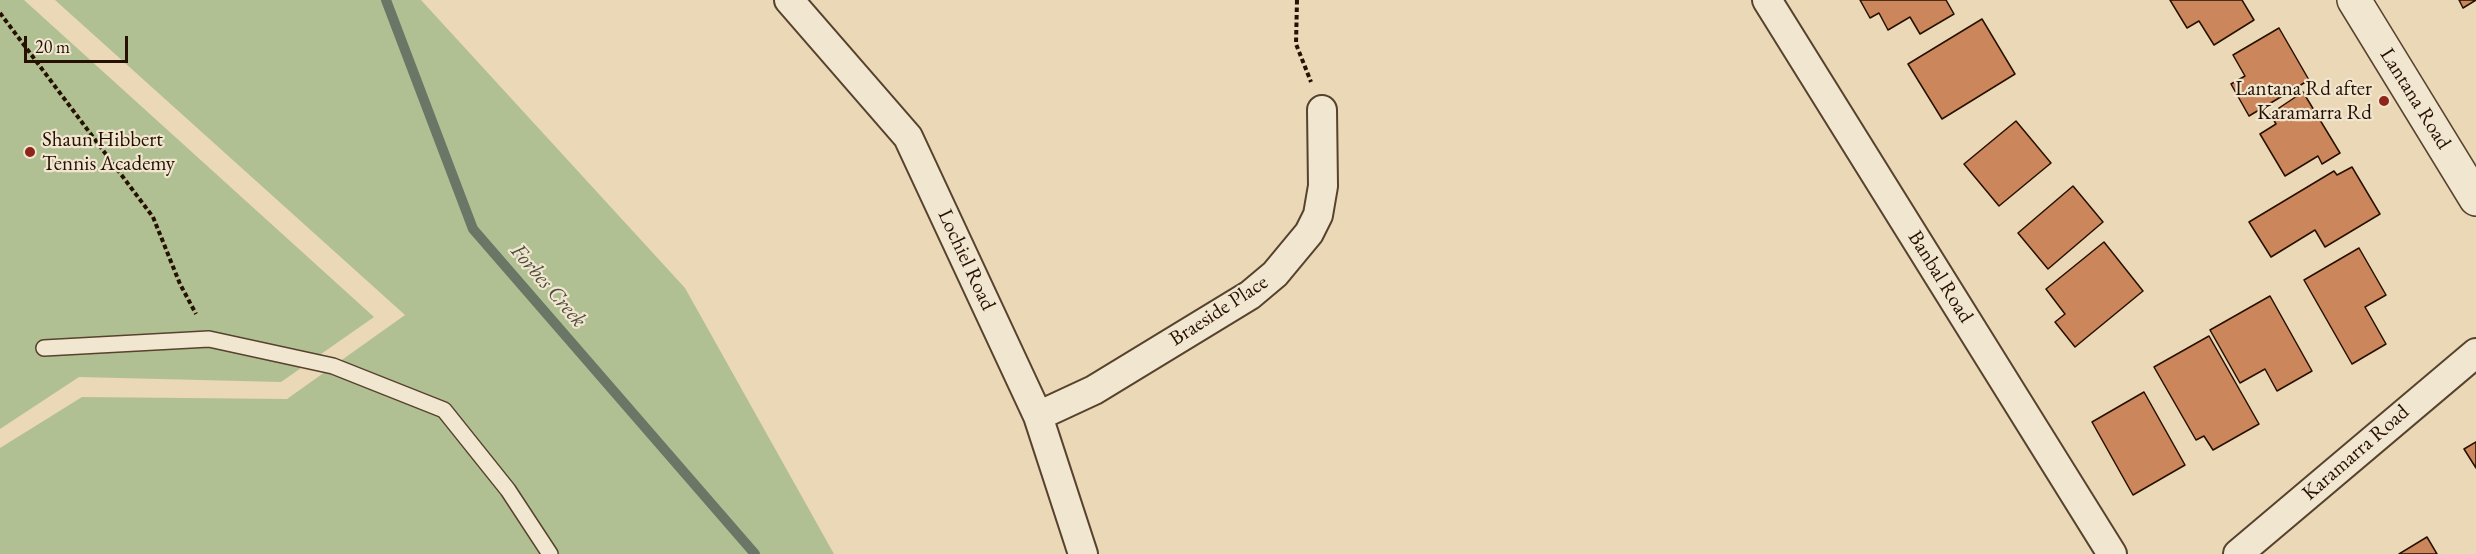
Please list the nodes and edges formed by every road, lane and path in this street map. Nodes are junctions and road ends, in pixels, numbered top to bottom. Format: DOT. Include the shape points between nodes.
graph roads {
  1 [pos="789,0"];
  2 [pos="1297,0"];
  3 [pos="1767,0"];
  4 [pos="2354,0"];
  5 [pos="0,13"];
  6 [pos="1322,110"];
  7 [pos="2476,199"];
  8 [pos="209,339"];
  9 [pos="44,348"];
  10 [pos="2476,353"];
  11 [pos="1038,416"];
  12 [pos="550,554"];
  13 [pos="1083,554"];
  14 [pos="2112,554"];
  15 [pos="2238,554"];
  1 -- 11 [label="street, Lochiel Road" via="909,137"];
  2 -- 6 [label="path" via="1296,44"];
  3 -- 14 [label="street, Banbal Road"];
  4 -- 7 [label="street, Lantana Road"];
  5 -- 8 [label="path" via="153,217 180,284"];
  6 -- 11 [label="street, Braeside Place" via="1323,186 1318,214 1309,233 1275,274 1250,295 1104,384"];
  8 -- 9 [label="lane"];
  8 -- 12 [label="lane" via="333,366 444,410 508,490"];
  10 -- 15 [label="street, Karamarra Road"];
  11 -- 13 [label="street, Lochiel Road"];
}
